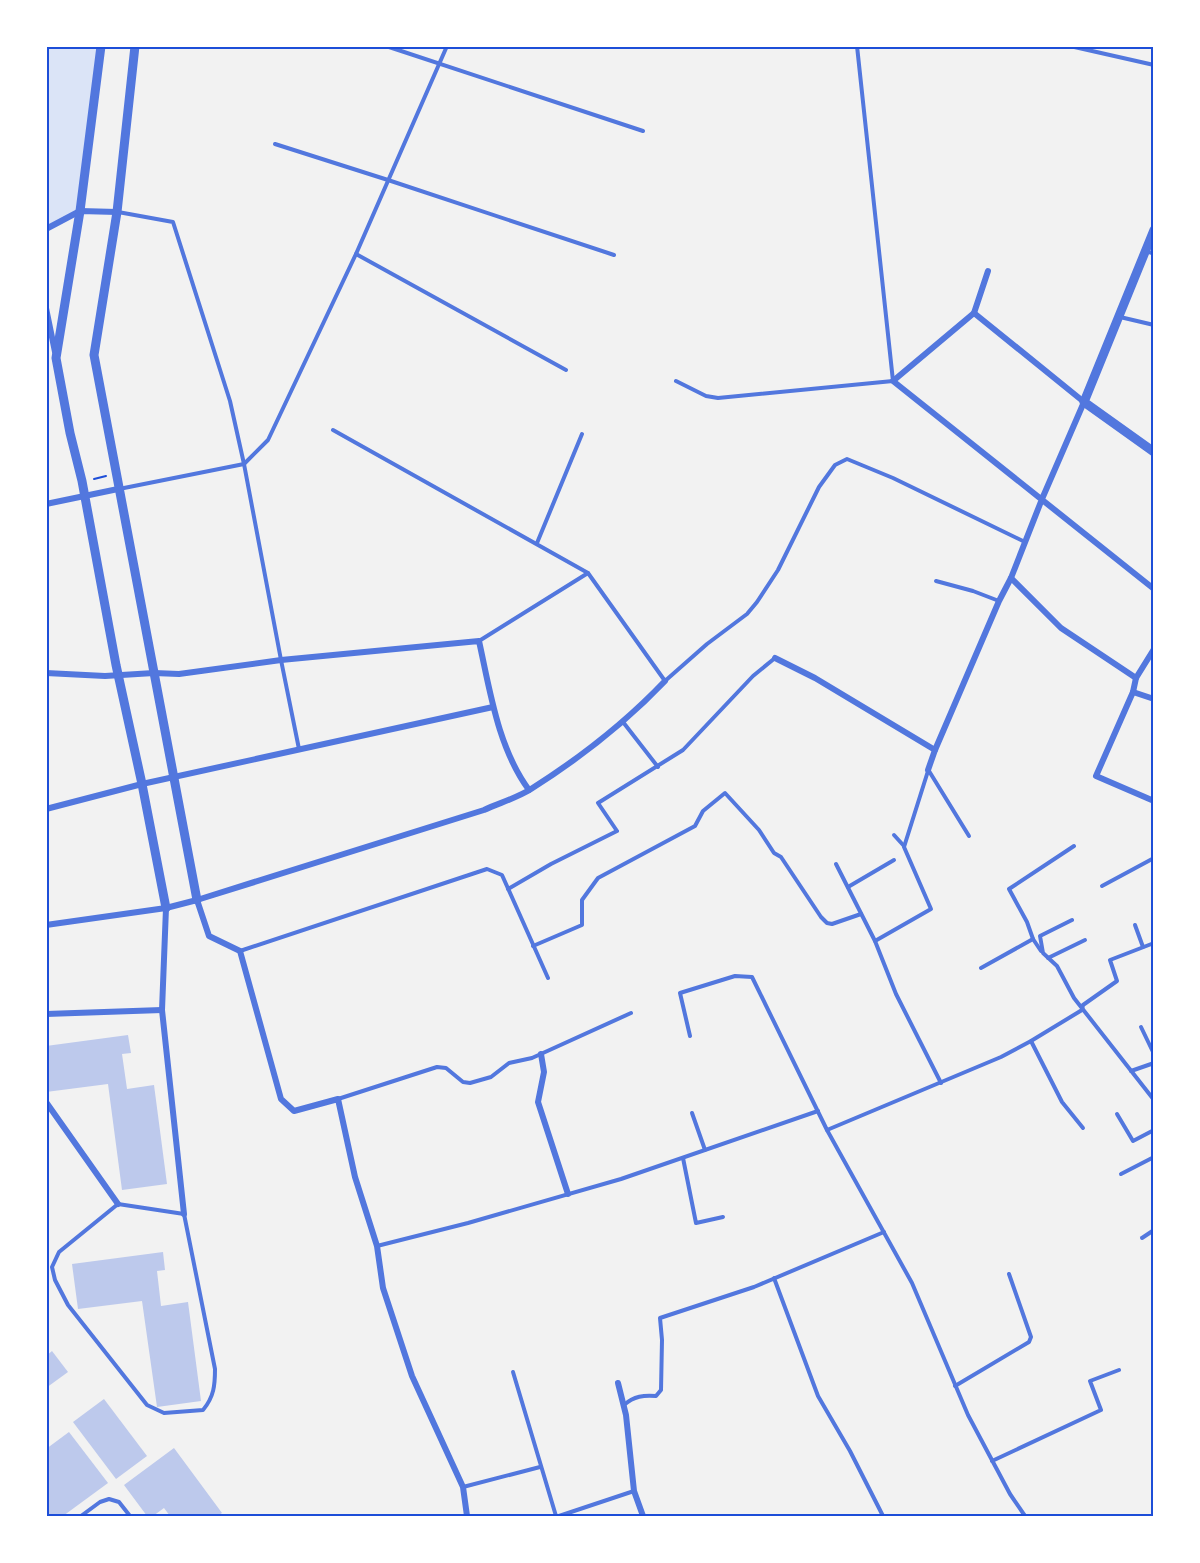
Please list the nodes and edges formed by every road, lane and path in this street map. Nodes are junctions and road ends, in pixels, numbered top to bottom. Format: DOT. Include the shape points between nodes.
graph roads {
  1 [pos="101,46"];
  2 [pos="135,46"];
  3 [pos="386,46"];
  4 [pos="447,46"];
  5 [pos="857,46"];
  6 [pos="1070,46"];
  7 [pos="438,65"];
  8 [pos="1154,65"];
  9 [pos="642,131"];
  10 [pos="275,144"];
  11 [pos="388,180"];
  12 [pos="80,212"];
  13 [pos="117,212"];
  14 [pos="46,229"];
  15 [pos="1154,230"];
  16 [pos="1149,252"];
  17 [pos="356,255"];
  18 [pos="614,255"];
  19 [pos="988,271"];
  20 [pos="46,308"];
  21 [pos="974,313"];
  22 [pos="1119,317"];
  23 [pos="1154,325"];
  24 [pos="56,358"];
  25 [pos="566,370"];
  26 [pos="676,381"];
  27 [pos="892,381"];
  28 [pos="1084,402"];
  29 [pos="333,430"];
  30 [pos="582,434"];
  31 [pos="1154,452"];
  32 [pos="244,464"];
  33 [pos="115,474"];
  34 [pos="82,481"];
  35 [pos="118,489"];
  36 [pos="84,496"];
  37 [pos="1042,499"];
  38 [pos="46,504"];
  39 [pos="1025,542"];
  40 [pos="537,543"];
  41 [pos="588,573"];
  42 [pos="1011,578"];
  43 [pos="936,581"];
  44 [pos="1154,589"];
  45 [pos="999,601"];
  46 [pos="479,640"];
  47 [pos="1154,649"];
  48 [pos="775,658"];
  49 [pos="280,660"];
  50 [pos="46,673"];
  51 [pos="154,673"];
  52 [pos="118,675"];
  53 [pos="1136,678"];
  54 [pos="665,681"];
  55 [pos="1133,692"];
  56 [pos="1154,699"];
  57 [pos="493,707"];
  58 [pos="623,722"];
  59 [pos="299,749"];
  60 [pos="935,750"];
  61 [pos="658,767"];
  62 [pos="928,770"];
  63 [pos="175,777"];
  64 [pos="142,784"];
  65 [pos="529,790"];
  66 [pos="1154,801"];
  67 [pos="46,809"];
  68 [pos="894,835"];
  69 [pos="969,836"];
  70 [pos="1074,846"];
  71 [pos="904,847"];
  72 [pos="1154,858"];
  73 [pos="894,860"];
  74 [pos="836,864"];
  75 [pos="1102,886"];
  76 [pos="848,887"];
  77 [pos="508,890"];
  78 [pos="197,900"];
  79 [pos="166,908"];
  80 [pos="861,914"];
  81 [pos="1072,920"];
  82 [pos="46,925"];
  83 [pos="1135,925"];
  84 [pos="1033,939"];
  85 [pos="1085,940"];
  86 [pos="875,941"];
  87 [pos="1154,943"];
  88 [pos="533,946"];
  89 [pos="1143,947"];
  90 [pos="240,951"];
  91 [pos="1043,953"];
  92 [pos="1048,958"];
  93 [pos="981,968"];
  94 [pos="548,978"];
  95 [pos="162,1010"];
  96 [pos="1082,1010"];
  97 [pos="631,1013"];
  98 [pos="46,1014"];
  99 [pos="1141,1027"];
  100 [pos="690,1036"];
  101 [pos="1031,1041"];
  102 [pos="541,1054"];
  103 [pos="1154,1054"];
  104 [pos="1154,1063"];
  105 [pos="1131,1071"];
  106 [pos="941,1083"];
  107 [pos="338,1099"];
  108 [pos="1154,1100"];
  109 [pos="46,1102"];
  110 [pos="818,1111"];
  111 [pos="692,1113"];
  112 [pos="1117,1114"];
  113 [pos="1083,1128"];
  114 [pos="827,1130"];
  115 [pos="1154,1130"];
  116 [pos="705,1150"];
  117 [pos="1154,1157"];
  118 [pos="683,1158"];
  119 [pos="1121,1174"];
  120 [pos="568,1194"];
  121 [pos="118,1204"];
  122 [pos="184,1214"];
  123 [pos="723,1217"];
  124 [pos="1154,1230"];
  125 [pos="884,1232"];
  126 [pos="1142,1238"];
  127 [pos="377,1246"];
  128 [pos="1009,1274"];
  129 [pos="774,1278"];
  130 [pos="1119,1370"];
  131 [pos="513,1372"];
  132 [pos="618,1383"];
  133 [pos="955,1386"];
  134 [pos="624,1405"];
  135 [pos="992,1461"];
  136 [pos="540,1467"];
  137 [pos="463,1487"];
  138 [pos="634,1491"];
  139 [pos="81,1516"];
  140 [pos="130,1516"];
  141 [pos="467,1516"];
  142 [pos="558,1516"];
  143 [pos="643,1516"];
  144 [pos="883,1516"];
  145 [pos="1025,1516"];
  1 -- 12 [label="street"];
  2 -- 13 [label="street"];
  3 -- 7 [label="lane"];
  4 -- 7 [label="lane"];
  5 -- 27 [label="lane"];
  6 -- 8 [label="lane"];
  7 -- 9 [label="lane"];
  7 -- 11 [label="lane"];
  10 -- 11 [label="lane"];
  11 -- 17 [label="lane"];
  11 -- 18 [label="lane"];
  12 -- 13 [label="street"];
  12 -- 14 [label="street"];
  12 -- 24 [label="street"];
  13 -- 32 [label="lane" via="173,222 230,401"];
  13 -- 33 [label="street" via="94,355"];
  15 -- 16 [label="street"];
  16 -- 22 [label="street"];
  17 -- 25 [label="lane"];
  17 -- 32 [label="lane" via="268,440"];
  19 -- 21 [label="street"];
  20 -- 24 [label="street"];
  21 -- 27 [label="street"];
  21 -- 28 [label="street"];
  22 -- 23 [label="lane"];
  22 -- 28 [label="street"];
  24 -- 34 [label="street"];
  26 -- 27 [label="lane" via="718,398"];
  27 -- 37 [label="street"];
  28 -- 31 [label="street"];
  28 -- 37 [label="street"];
  29 -- 40 [label="lane"];
  30 -- 40 [label="lane"];
  32 -- 35 [label="lane"];
  32 -- 49 [label="lane"];
  33 -- 34 [label="path"];
  33 -- 35 [label="street"];
  34 -- 36 [label="street"];
  35 -- 36 [label="street"];
  35 -- 51 [label="street"];
  36 -- 38 [label="street"];
  36 -- 52 [label="street"];
  37 -- 39 [label="street"];
  37 -- 44 [label="street"];
  39 -- 42 [label="street"];
  39 -- 54 [label="lane" via="847,459 835,465 819,487 757,603"];
  40 -- 41 [label="lane"];
  41 -- 46 [label="lane"];
  41 -- 54 [label="lane"];
  42 -- 45 [label="street"];
  42 -- 53 [label="street" via="1061,628"];
  43 -- 45 [label="lane"];
  45 -- 60 [label="street"];
  46 -- 49 [label="street"];
  46 -- 57 [label="street"];
  47 -- 53 [label="street"];
  48 -- 60 [label="street"];
  48 -- 61 [label="lane" via="683,750"];
  49 -- 51 [label="street" via="179,674"];
  49 -- 59 [label="lane"];
  50 -- 52 [label="street"];
  51 -- 52 [label="street"];
  51 -- 63 [label="street"];
  52 -- 64 [label="street"];
  53 -- 55 [label="street"];
  54 -- 58 [label="street"];
  55 -- 56 [label="street"];
  55 -- 66 [label="street" via="1096,776"];
  57 -- 59 [label="street"];
  57 -- 65 [label="street" via="510,758"];
  58 -- 61 [label="lane"];
  58 -- 65 [label="street"];
  59 -- 63 [label="street"];
  60 -- 62 [label="street"];
  61 -- 77 [label="lane" via="598,803 616,831"];
  62 -- 69 [label="lane"];
  62 -- 71 [label="lane"];
  63 -- 64 [label="street"];
  63 -- 78 [label="street"];
  64 -- 67 [label="street"];
  64 -- 79 [label="street"];
  65 -- 78 [label="street" via="484,810"];
  68 -- 71 [label="lane"];
  70 -- 84 [label="lane" via="1009,889"];
  71 -- 86 [label="lane" via="931,909"];
  72 -- 75 [label="lane"];
  73 -- 76 [label="lane"];
  74 -- 76 [label="lane"];
  76 -- 80 [label="lane"];
  77 -- 88 [label="lane"];
  77 -- 90 [label="lane" via="502,875 488,869"];
  78 -- 79 [label="street"];
  78 -- 90 [label="street" via="208,936"];
  79 -- 82 [label="street"];
  79 -- 95 [label="street"];
  80 -- 86 [label="lane"];
  80 -- 88 [label="lane" via="827,923 781,857 725,792 703,811 695,826 598,878 582,900 582,925"];
  81 -- 91 [label="lane" via="1040,936"];
  83 -- 89 [label="lane"];
  84 -- 91 [label="lane"];
  84 -- 93 [label="lane"];
  85 -- 92 [label="lane"];
  86 -- 106 [label="lane" via="896,994"];
  87 -- 89 [label="lane"];
  88 -- 94 [label="lane"];
  89 -- 96 [label="lane" via="1110,960 1117,981 1083,1005"];
  90 -- 107 [label="street" via="281,1099 294,1111"];
  91 -- 92 [label="lane"];
  92 -- 96 [label="lane" via="1057,966"];
  95 -- 98 [label="street"];
  95 -- 122 [label="street"];
  96 -- 101 [label="lane"];
  96 -- 105 [label="lane"];
  97 -- 102 [label="lane"];
  99 -- 103 [label="lane"];
  100 -- 110 [label="lane" via="680,993 735,976 752,977"];
  101 -- 106 [label="lane"];
  101 -- 113 [label="lane" via="1062,1102"];
  102 -- 107 [label="lane" via="509,1063 491,1077 470,1083 446,1068 437,1067"];
  102 -- 120 [label="street" via="544,1072 538,1102"];
  104 -- 105 [label="lane"];
  105 -- 108 [label="lane"];
  106 -- 114 [label="lane"];
  107 -- 127 [label="street" via="355,1177"];
  109 -- 121 [label="street"];
  110 -- 114 [label="lane"];
  110 -- 116 [label="lane"];
  111 -- 116 [label="lane"];
  112 -- 115 [label="lane" via="1133,1141"];
  114 -- 125 [label="lane"];
  116 -- 118 [label="lane"];
  117 -- 119 [label="lane"];
  118 -- 120 [label="lane"];
  118 -- 123 [label="lane" via="696,1223"];
  120 -- 127 [label="lane"];
  121 -- 122 [label="lane"];
  121 -- 122 [label="lane" via="59,1252 52,1267 68,1305 147,1405 164,1413 203,1410 215,1386 215,1369"];
  124 -- 126 [label="lane"];
  125 -- 129 [label="lane"];
  125 -- 133 [label="lane" via="912,1283"];
  127 -- 137 [label="street" via="383,1288 412,1376"];
  128 -- 133 [label="lane" via="1031,1337 1029,1342"];
  129 -- 134 [label="lane" via="660,1318 661,1390 656,1396 631,1399"];
  129 -- 144 [label="lane" via="818,1396"];
  130 -- 135 [label="lane" via="1090,1381 1101,1410"];
  131 -- 136 [label="lane"];
  132 -- 134 [label="street"];
  133 -- 135 [label="lane"];
  134 -- 138 [label="street"];
  135 -- 145 [label="lane"];
  136 -- 137 [label="lane"];
  136 -- 142 [label="lane"];
  137 -- 141 [label="street"];
  138 -- 142 [label="lane"];
  138 -- 143 [label="street"];
  139 -- 140 [label="lane" via="109,1498 119,1502"];
}
